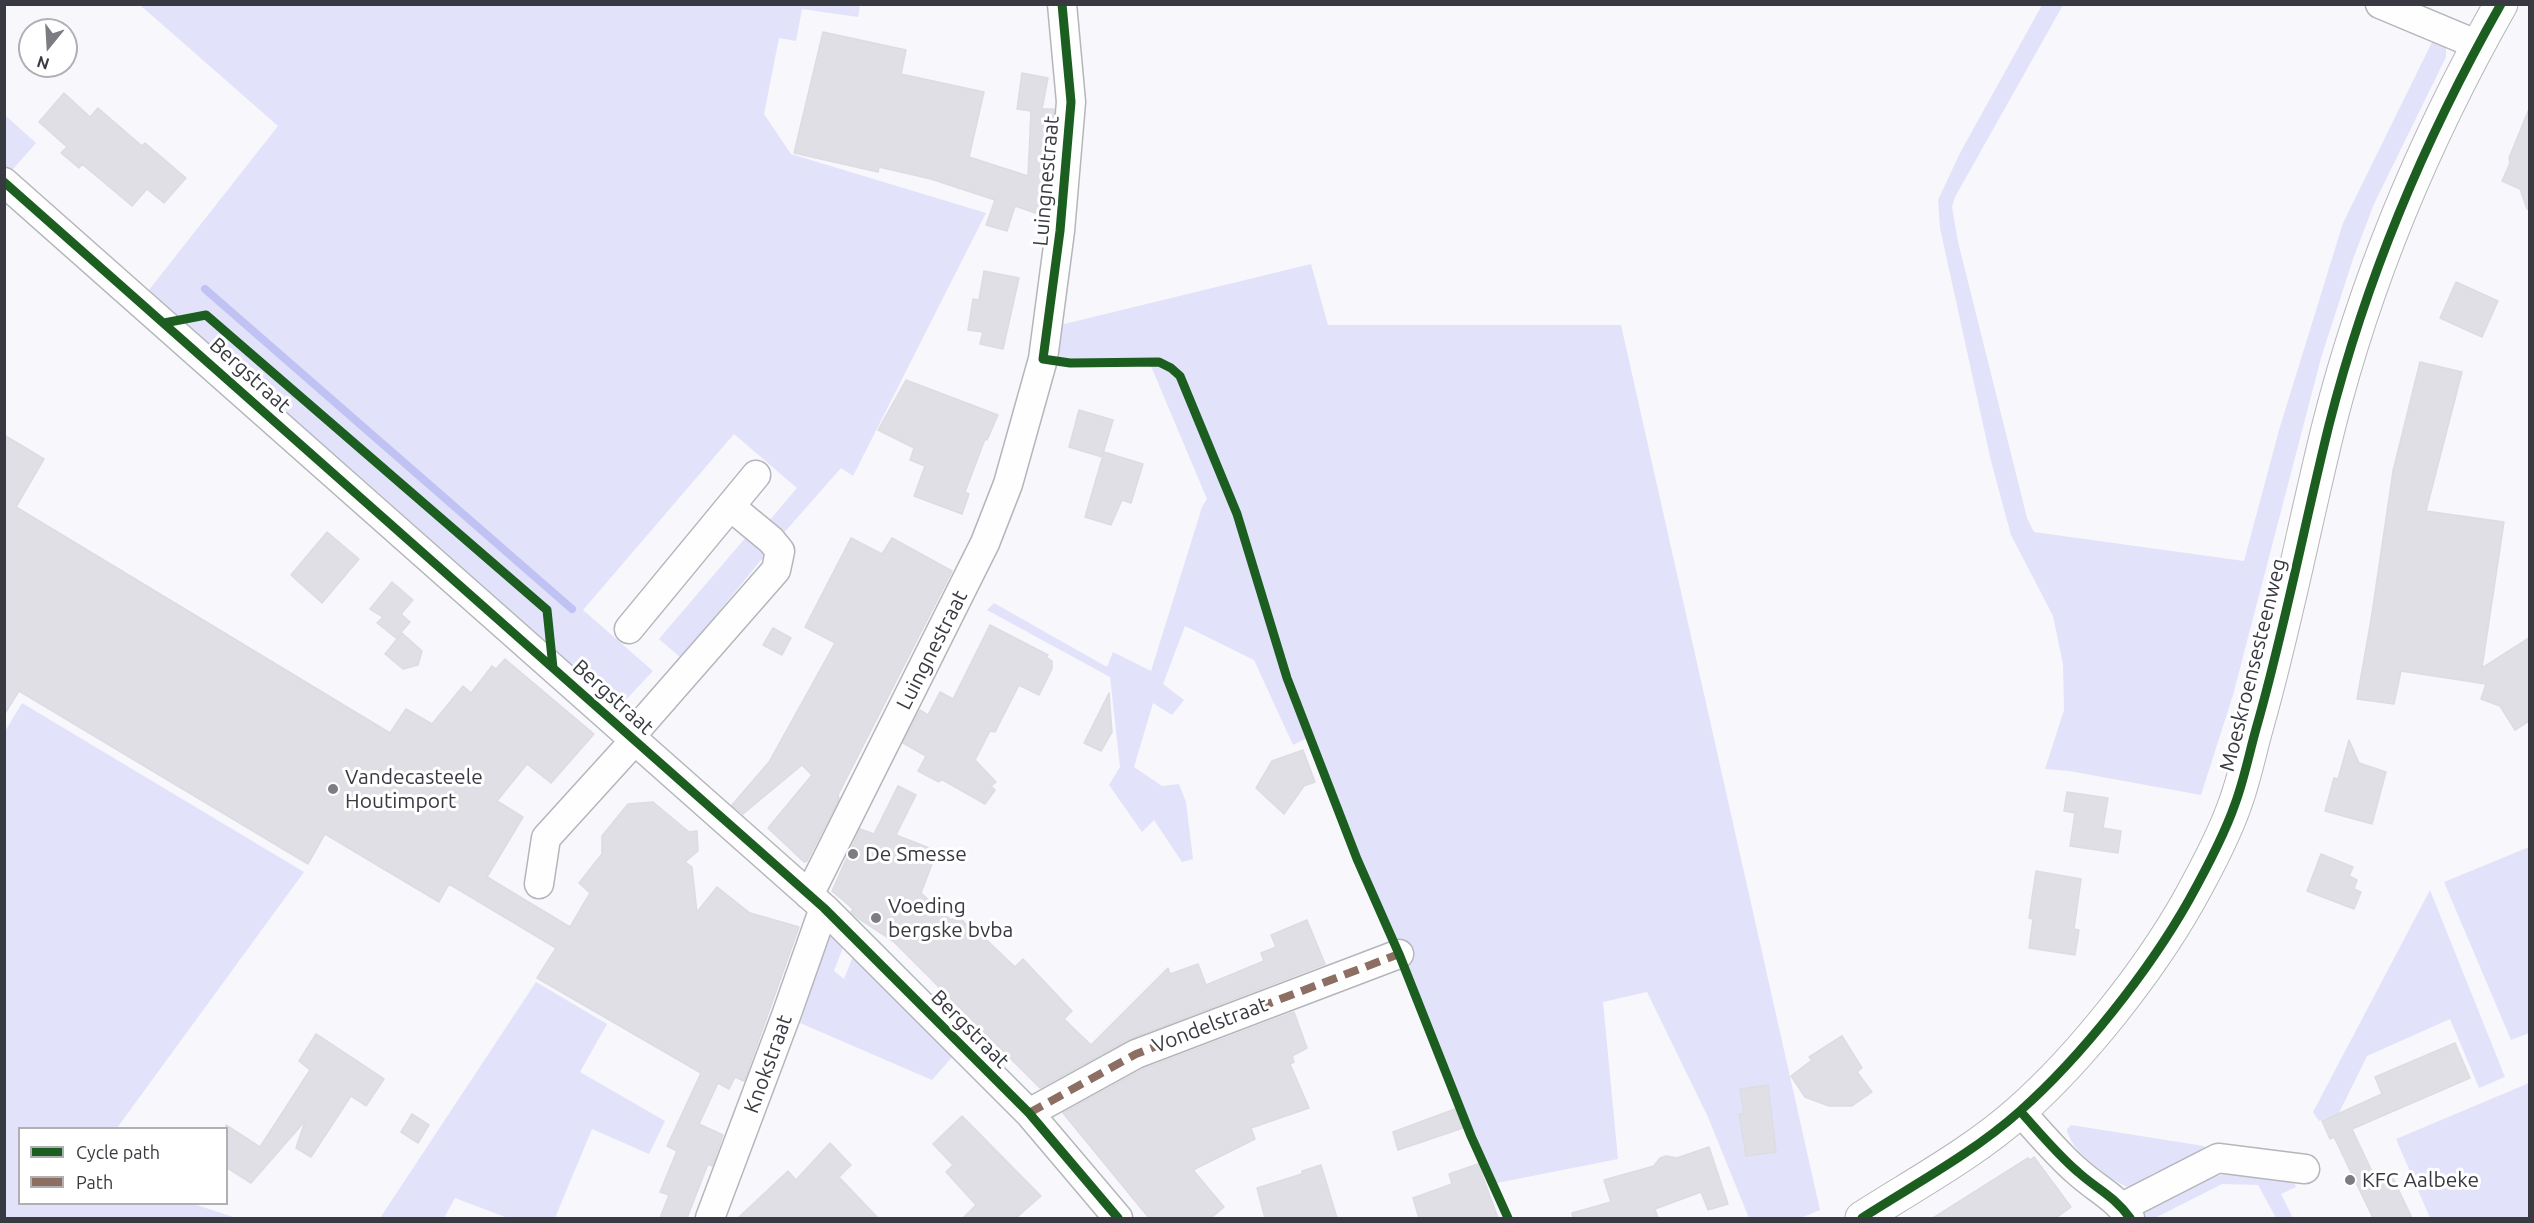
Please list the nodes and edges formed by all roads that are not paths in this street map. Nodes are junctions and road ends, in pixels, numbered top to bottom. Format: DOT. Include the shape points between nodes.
graph roads {
  1 [pos="1062,4"];
  2 [pos="2380,4"];
  3 [pos="2501,4"];
  4 [pos="2478,45"];
  5 [pos="4,182"];
  6 [pos="756,475"];
  7 [pos="731,507"];
  8 [pos="629,629"];
  9 [pos="632,738"];
  10 [pos="539,884"];
  11 [pos="816,901"];
  12 [pos="1399,954"];
  13 [pos="2020,1111"];
  14 [pos="1029,1113"];
  15 [pos="2305,1169"];
  16 [pos="2126,1214"];
  17 [pos="710,1218"];
  18 [pos="1118,1218"];
  19 [pos="1862,1218"];
  1 -- 11 [label="street, Luingnestraat" via="1071,102 1060,231 1043,359 1008,484 986,543"];
  2 -- 4 [label="street"];
  3 -- 4 [label="main road, Moeskroensesteenweg"];
  4 -- 13 [label="main road, Moeskroensesteenweg" via="2415,170 2370,284 2330,423 2276,659 2235,806 2188,901 2151,960 2073,1059"];
  5 -- 9 [label="street, Bergstraat"];
  6 -- 7 [label="street"];
  7 -- 8 [label="street"];
  7 -- 9 [label="street" via="780,551 776,570"];
  9 -- 10 [label="street" via="546,838"];
  9 -- 11 [label="street, Bergstraat"];
  11 -- 14 [label="street, Bergstraat"];
  11 -- 17 [label="street, Knokstraat" via="787,1013"];
  12 -- 14 [label="street, Vondelstraat" via="1136,1053"];
  13 -- 16 [label="street" via="2062,1158 2104,1190"];
  13 -- 19 [label="main road, Moeskroensesteenweg" via="1973,1147"];
  14 -- 18 [label="street, Bergstraat"];
  15 -- 16 [label="street" via="2218,1158 2130,1203"];
}
